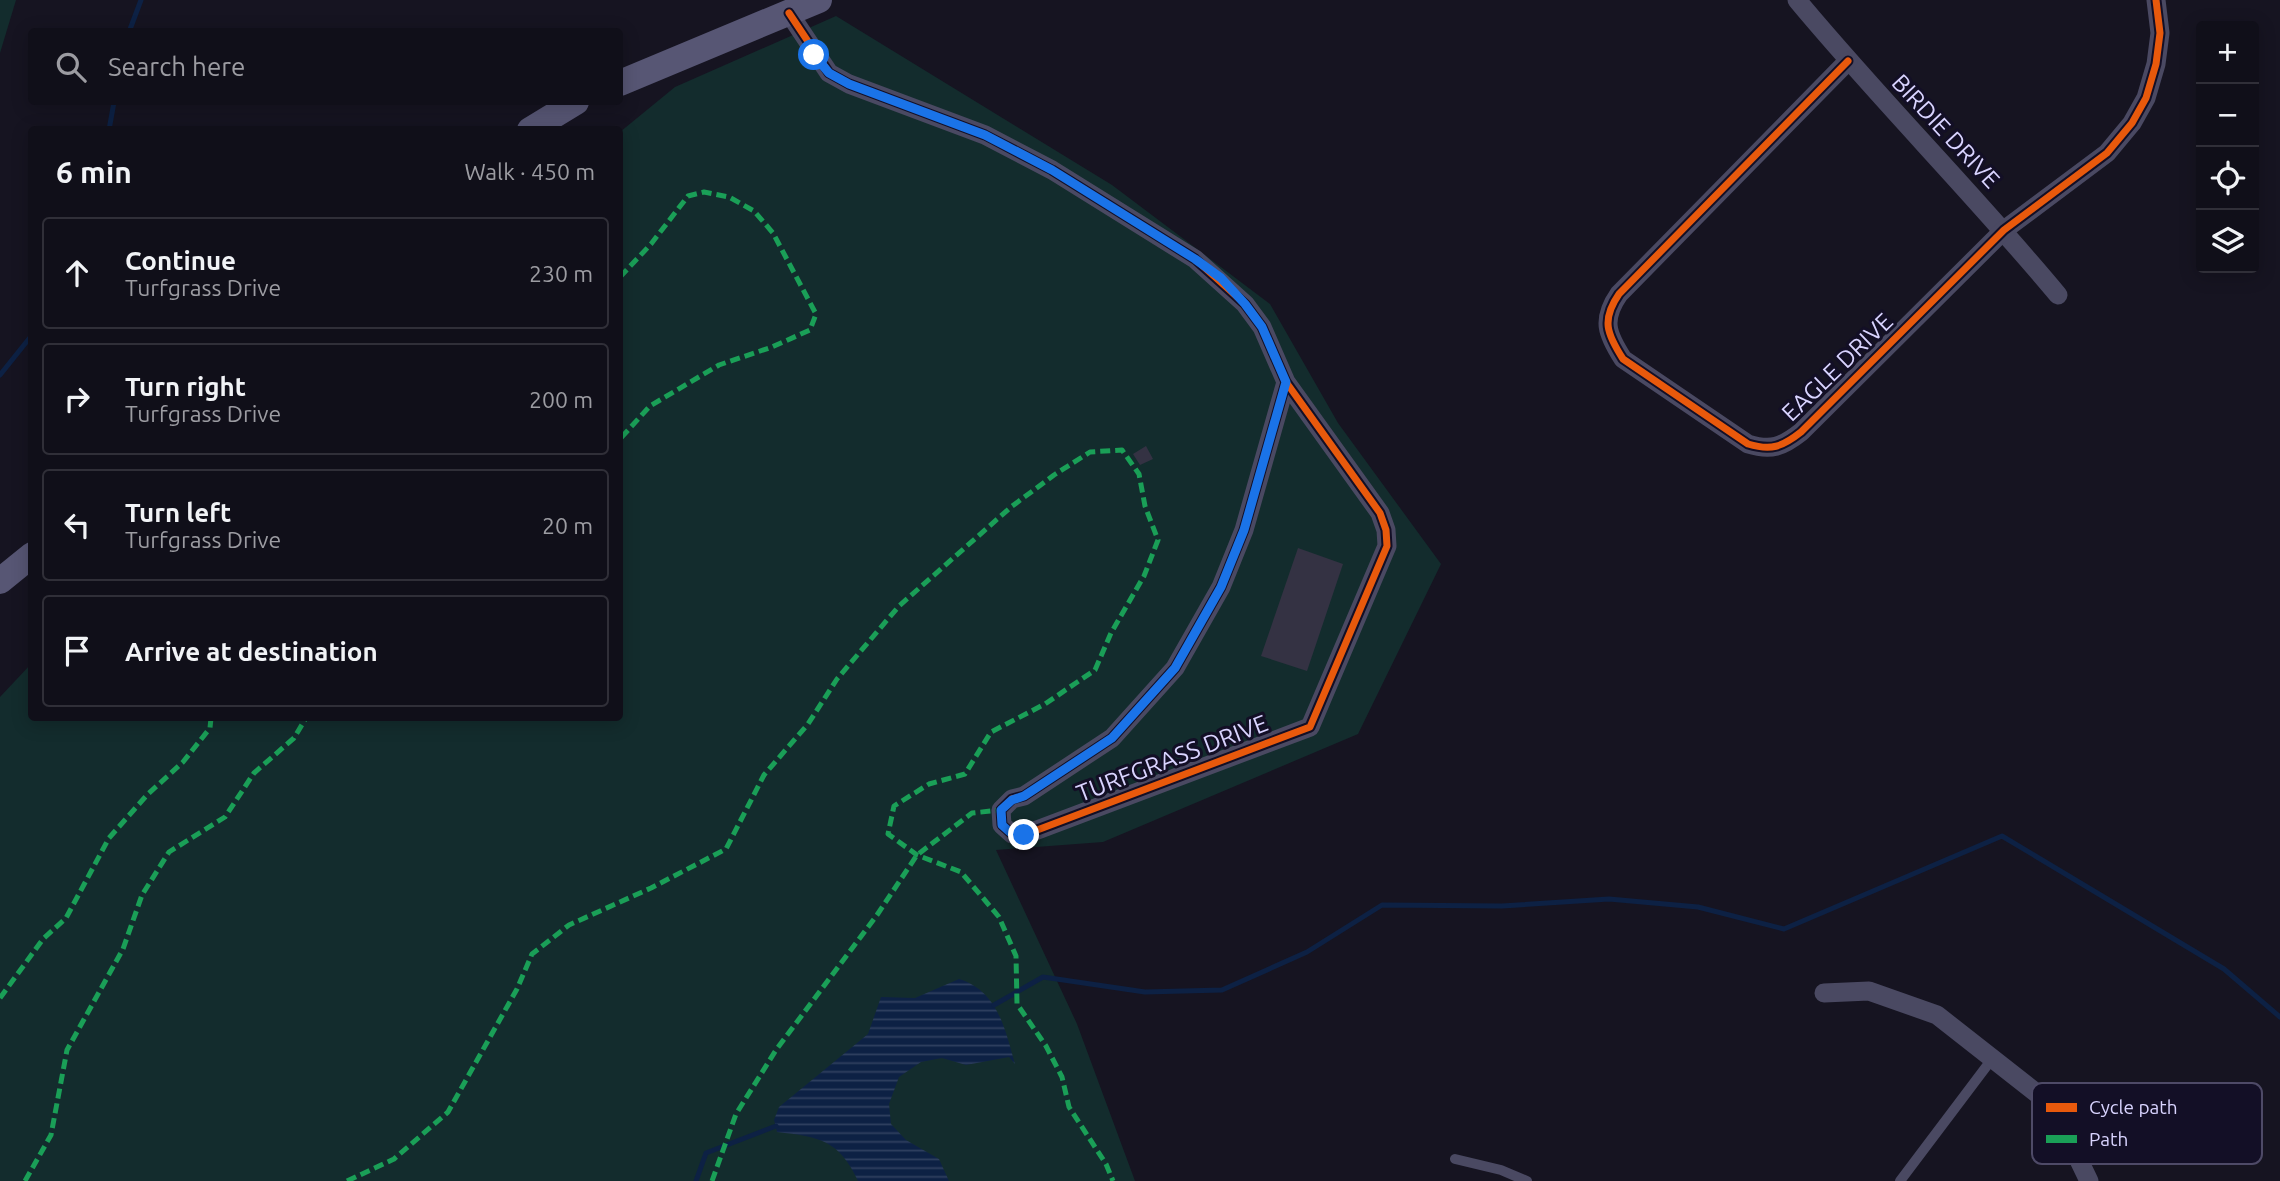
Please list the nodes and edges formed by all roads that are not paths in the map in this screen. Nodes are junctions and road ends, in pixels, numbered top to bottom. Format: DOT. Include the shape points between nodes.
graph roads {
  1 [pos="820,0"];
  2 [pos="1797,0"];
  3 [pos="2155,0"];
  4 [pos="789,13"];
  5 [pos="1848,61"];
  6 [pos="623,82"];
  7 [pos="571,105"];
  8 [pos="537,126"];
  9 [pos="2004,230"];
  10 [pos="2058,295"];
  11 [pos="1286,382"];
  12 [pos="28,558"];
  13 [pos="0,581"];
  14 [pos="1824,993"];
  15 [pos="1992,1059"];
  16 [pos="2032,1090"];
  17 [pos="1455,1158"];
  18 [pos="2081,1164"];
  19 [pos="1527,1181"];
  20 [pos="1900,1181"];
  21 [pos="2089,1181"];
  1 -- 4 [label="street"];
  2 -- 5 [label="street, BIRDIE DRIVE"];
  3 -- 9 [label="street, EAGLE DRIVE" via="2160,33 2157,64 2146,99 2132,123 2106,153"];
  4 -- 6 [label="street"];
  4 -- 11 [label="street, TURFGRASS DRIVE" via="829,73 985,135 1052,170 1221,278 1262,327"];
  5 -- 9 [label="street, BIRDIE DRIVE"];
  5 -- 9 [label="street, EAGLE DRIVE" via="1619,294 1609,309 1607,326 1623,359 1748,444 1768,450 1801,432"];
  7 -- 8 [label="street"];
  9 -- 10 [label="street, BIRDIE DRIVE"];
  11 -- 11 [label="street, TURFGRASS DRIVE" via="1244,530 1198,632 1159,688 1112,738 1001,810 1002,825 1012,834 1024,835 1310,727 1387,546 1386,530 1380,513"];
  12 -- 13 [label="street"];
  14 -- 15 [label="street" via="1869,991 1937,1015"];
  15 -- 16 [label="street"];
  15 -- 20 [label="lane"];
  17 -- 19 [label="lane"];
  18 -- 21 [label="street"];
}
